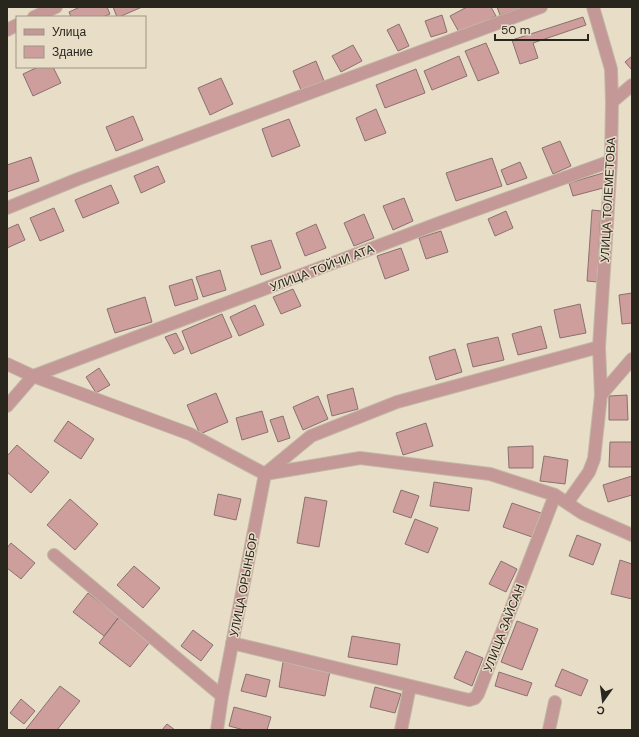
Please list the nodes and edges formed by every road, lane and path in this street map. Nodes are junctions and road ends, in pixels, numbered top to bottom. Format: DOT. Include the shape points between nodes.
graph roads {
  1 [pos="56,7"];
  2 [pos="541,7"];
  3 [pos="593,7"];
  4 [pos="36,16"];
  5 [pos="16,26"];
  6 [pos="7,30"];
  7 [pos="632,84"];
  8 [pos="612,102"];
  9 [pos="611,161"];
  10 [pos="7,208"];
  11 [pos="599,347"];
  12 [pos="632,359"];
  13 [pos="7,364"];
  14 [pos="33,376"];
  15 [pos="601,395"];
  16 [pos="7,406"];
  17 [pos="265,474"];
  18 [pos="555,495"];
  19 [pos="567,503"];
  20 [pos="632,535"];
  21 [pos="54,555"];
  22 [pos="232,643"];
  23 [pos="410,686"];
  24 [pos="222,696"];
  25 [pos="555,702"];
  26 [pos="217,730"];
  27 [pos="401,730"];
  28 [pos="549,730"];
  1 -- 4 [label="street"];
  2 -- 10 [label="street" via="78,179"];
  3 -- 8 [label="street, УЛИЦА ТОЛЕМЕТОВА" via="611,69"];
  5 -- 6 [label="street"];
  7 -- 8 [label="street"];
  8 -- 9 [label="street, УЛИЦА ТОЛЕМЕТОВА"];
  9 -- 11 [label="street, УЛИЦА ТОЛЕМЕТОВА"];
  9 -- 14 [label="street, УЛИЦА ТОЙЧИ АТА"];
  11 -- 15 [label="street, УЛИЦА ТОЛЕМЕТОВА"];
  11 -- 17 [label="street" via="397,402 311,436"];
  12 -- 15 [label="street"];
  13 -- 14 [label="street"];
  14 -- 16 [label="street"];
  14 -- 17 [label="street" via="190,434"];
  15 -- 19 [label="street" via="594,458 589,472"];
  17 -- 18 [label="street" via="360,458 490,474"];
  17 -- 22 [label="street, УЛИЦА ОРЫНБОР"];
  18 -- 19 [label="street"];
  18 -- 23 [label="street, УЛИЦА ЗАЙСАН" via="475,698 469,700"];
  19 -- 20 [label="street" via="582,513"];
  21 -- 24 [label="street"];
  22 -- 23 [label="street, УЛИЦА ЗАЙСАН"];
  22 -- 24 [label="street, УЛИЦА ОРЫНБОР"];
  23 -- 27 [label="street"];
  24 -- 26 [label="street, УЛИЦА ОРЫНБОР"];
  25 -- 28 [label="street"];
}
